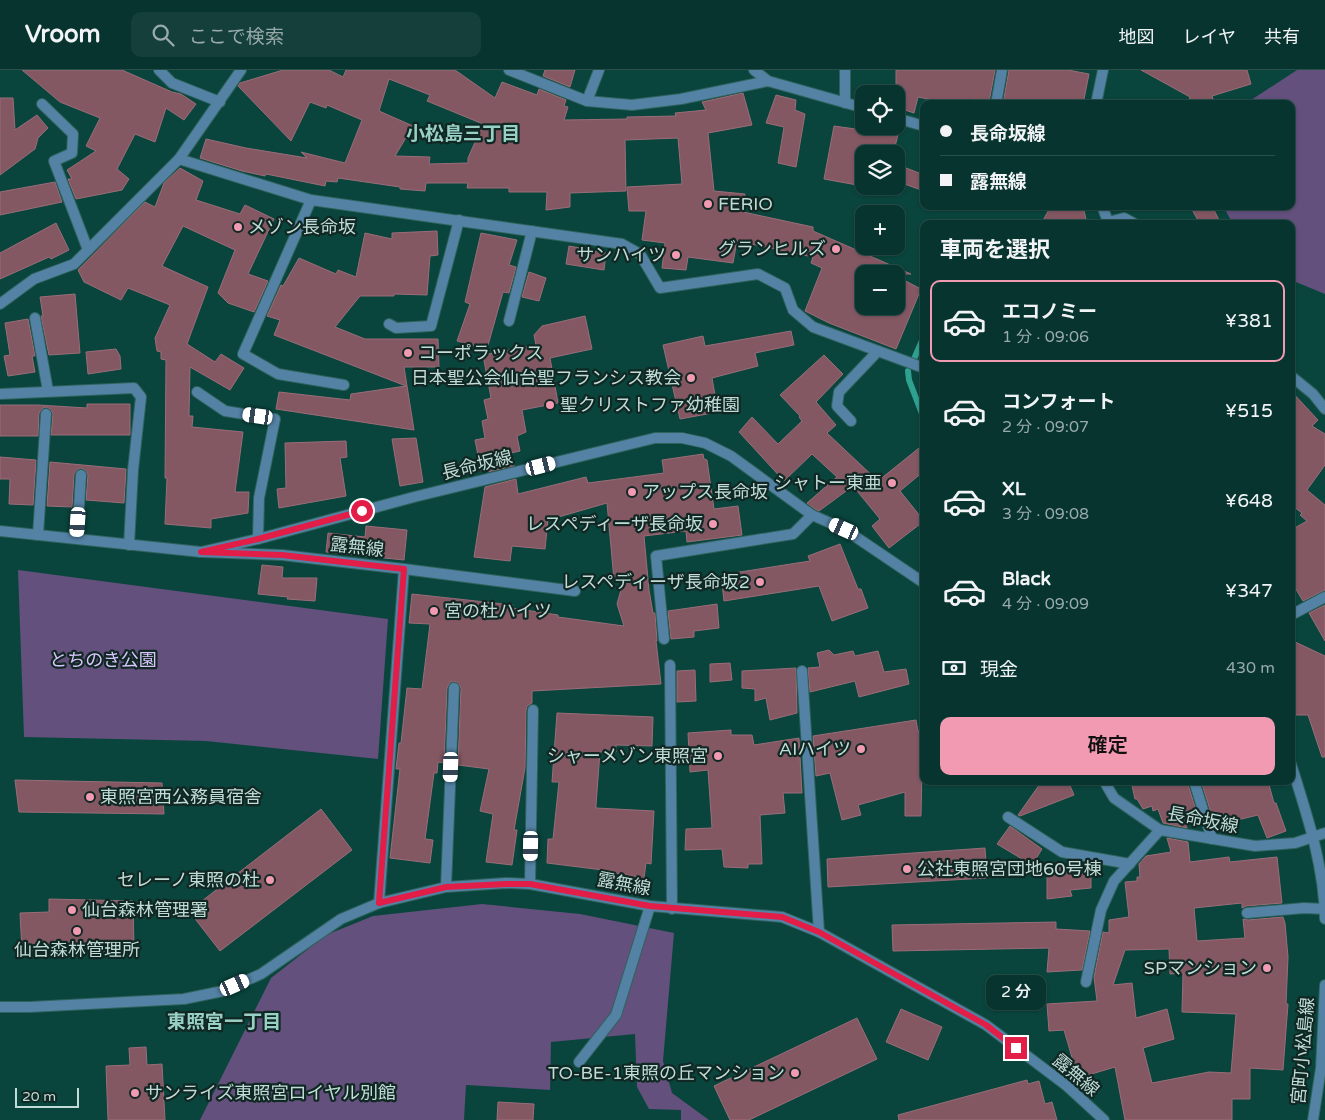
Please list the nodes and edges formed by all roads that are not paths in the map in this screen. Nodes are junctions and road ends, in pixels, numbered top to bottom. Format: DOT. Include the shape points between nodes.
graph roads {
  1 [pos="159,70"];
  2 [pos="241,70"];
  3 [pos="509,70"];
  4 [pos="599,70"];
  5 [pos="754,70"];
  6 [pos="845,70"];
  7 [pos="1002,70"];
  8 [pos="1103,70"];
  9 [pos="768,81"];
  10 [pos="997,100"];
  11 [pos="1097,100"];
  12 [pos="588,101"];
  13 [pos="220,102"];
  14 [pos="845,103"];
  15 [pos="42,104"];
  16 [pos="855,106"];
  17 [pos="905,121"];
  18 [pos="920,125"];
  19 [pos="179,159"];
  20 [pos="311,200"];
  21 [pos="459,220"];
  22 [pos="532,231"];
  23 [pos="88,250"];
  24 [pos="0,304"];
  25 [pos="35,318"];
  26 [pos="509,321"];
  27 [pos="389,324"];
  28 [pos="878,351"];
  29 [pos="920,367"];
  30 [pos="1295,379"];
  31 [pos="344,385"];
  32 [pos="48,391"];
  33 [pos="197,392"];
  34 [pos="0,394"];
  35 [pos="1325,409"];
  36 [pos="46,414"];
  37 [pos="851,421"];
  38 [pos="81,475"];
  39 [pos="812,515"];
  40 [pos="0,531"];
  41 [pos="38,534"];
  42 [pos="77,538"];
  43 [pos="258,539"];
  44 [pos="130,545"];
  45 [pos="201,552"];
  46 [pos="404,569"];
  47 [pos="920,580"];
  48 [pos="575,591"];
  49 [pos="1325,597"];
  50 [pos="1295,613"];
  51 [pos="664,639"];
  52 [pos="670,665"];
  53 [pos="802,671"];
  54 [pos="454,688"];
  55 [pos="533,710"];
  56 [pos="1295,777"];
  57 [pos="1106,785"];
  58 [pos="1195,785"];
  59 [pos="1008,817"];
  60 [pos="1160,830"];
  61 [pos="1325,833"];
  62 [pos="1314,837"];
  63 [pos="1212,839"];
  64 [pos="1130,864"];
  65 [pos="530,884"];
  66 [pos="446,887"];
  67 [pos="379,903"];
  68 [pos="650,906"];
  69 [pos="672,909"];
  70 [pos="1325,909"];
  71 [pos="1248,913"];
  72 [pos="1325,919"];
  73 [pos="819,932"];
  74 [pos="1086,982"];
  75 [pos="1325,985"];
  76 [pos="0,1007"];
  77 [pos="579,1062"];
  78 [pos="1104,1120"];
  79 [pos="1313,1120"];
  1 -- 13 [label="street" via="172,83"];
  2 -- 13 [label="street"];
  3 -- 12 [label="street"];
  4 -- 12 [label="street"];
  5 -- 9 [label="street"];
  6 -- 14 [label="street"];
  7 -- 10 [label="street"];
  8 -- 11 [label="street"];
  9 -- 12 [label="street" via="681,99 632,105"];
  9 -- 14 [label="street"];
  13 -- 19 [label="street"];
  14 -- 16 [label="street"];
  15 -- 23 [label="street" via="73,134 72,153 54,161"];
  17 -- 18 [label="street"];
  19 -- 20 [label="street"];
  19 -- 23 [label="street"];
  20 -- 21 [label="street"];
  20 -- 31 [label="street" via="243,354 278,374"];
  21 -- 22 [label="street"];
  21 -- 27 [label="street" via="432,326 396,328"];
  22 -- 26 [label="street"];
  22 -- 28 [label="street" via="622,244 640,254 660,288 758,274 785,288 793,310 813,327"];
  23 -- 24 [label="street" via="74,264 34,279"];
  25 -- 32 [label="street"];
  28 -- 29 [label="street"];
  28 -- 37 [label="street" via="839,392 837,406"];
  30 -- 35 [label="street"];
  32 -- 34 [label="street"];
  32 -- 44 [label="street" via="134,388 141,398 133,470"];
  33 -- 43 [label="street" via="225,411 275,418 258,498"];
  36 -- 41 [label="street"];
  38 -- 42 [label="street"];
  39 -- 43 [label="street, 長命坂線" via="732,456 705,443 682,438 655,438"];
  39 -- 47 [label="street, 長命坂線" via="844,529"];
  39 -- 51 [label="street" via="793,534 656,556"];
  40 -- 41 [label="street, 長命坂線"];
  41 -- 42 [label="street, 長命坂線"];
  42 -- 44 [label="street, 長命坂線"];
  43 -- 45 [label="street, 長命坂線"];
  44 -- 45 [label="street, 長命坂線"];
  45 -- 46 [label="street, 露無線" via="282,555"];
  46 -- 48 [label="street"];
  46 -- 67 [label="street, 露無線"];
  49 -- 50 [label="street"];
  52 -- 69 [label="street"];
  53 -- 73 [label="street"];
  54 -- 66 [label="street"];
  55 -- 65 [label="street"];
  56 -- 62 [label="street"];
  57 -- 60 [label="street, 長命坂線" via="1114,798"];
  58 -- 63 [label="street"];
  59 -- 64 [label="street" via="1062,852"];
  60 -- 63 [label="street, 長命坂線"];
  60 -- 64 [label="street"];
  61 -- 62 [label="street, 長命坂線"];
  62 -- 63 [label="street, 長命坂線" via="1295,843 1255,846"];
  62 -- 70 [label="street"];
  64 -- 74 [label="street" via="1114,881 1100,910"];
  65 -- 66 [label="street, 露無線"];
  65 -- 68 [label="street, 露無線"];
  66 -- 67 [label="street, 露無線"];
  67 -- 76 [label="street" via="341,919 260,974 223,991 184,999"];
  68 -- 69 [label="street, 露無線"];
  68 -- 77 [label="street" via="616,1015"];
  69 -- 73 [label="street, 露無線" via="782,917"];
  70 -- 71 [label="street"];
  70 -- 72 [label="street"];
  73 -- 78 [label="street, 露無線" via="986,1025 1067,1086"];
  75 -- 79 [label="street, 宮町小松島線" via="1321,1068"];
}
